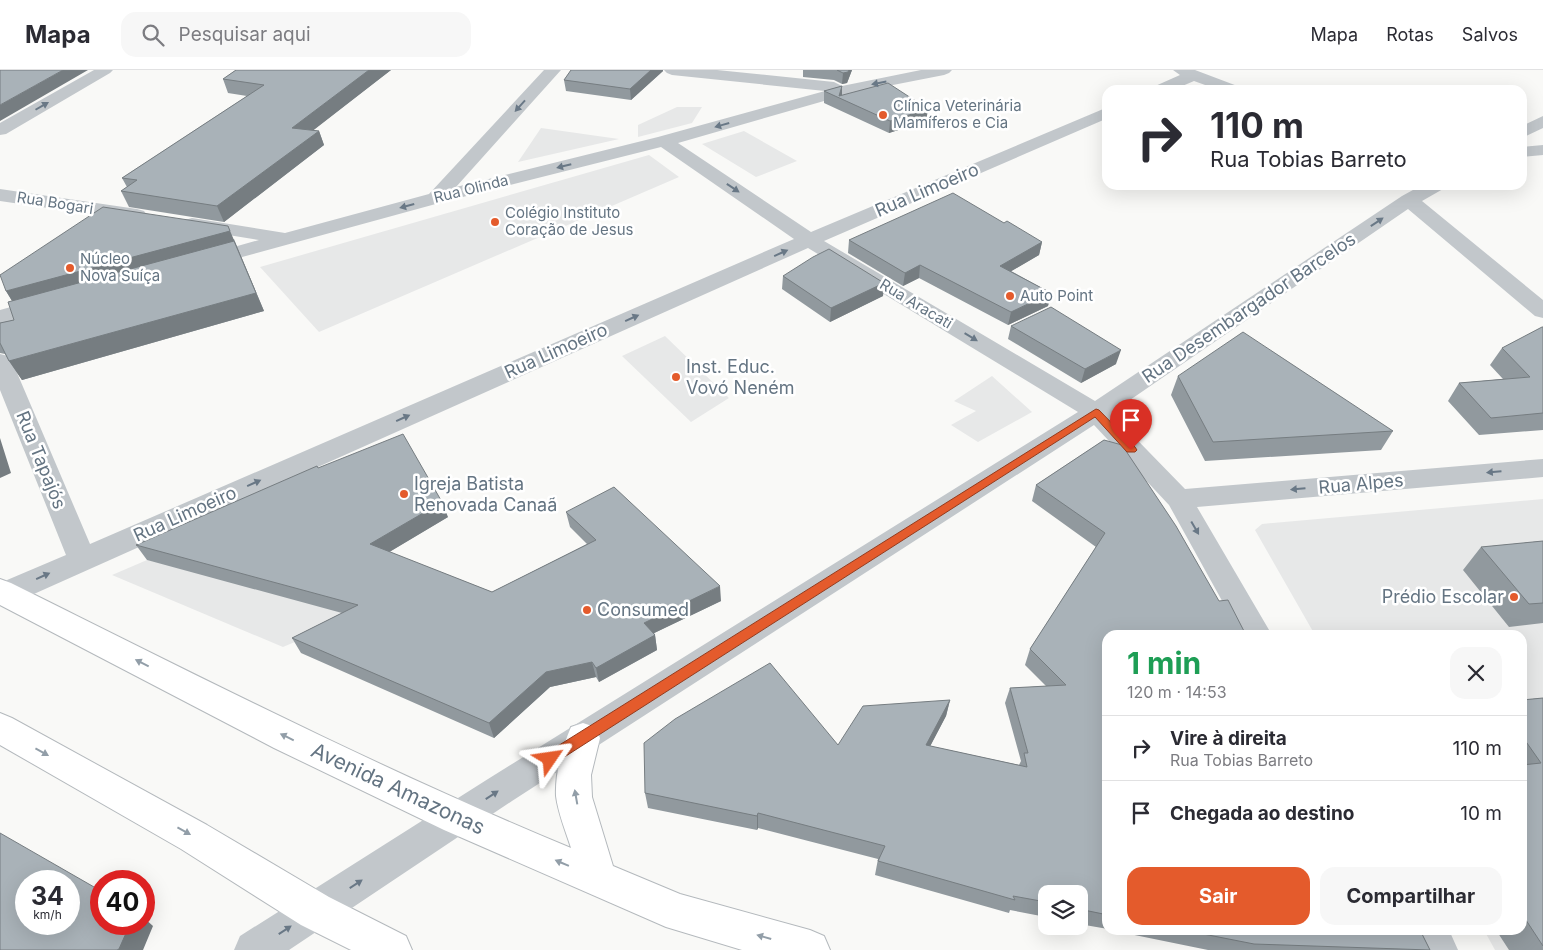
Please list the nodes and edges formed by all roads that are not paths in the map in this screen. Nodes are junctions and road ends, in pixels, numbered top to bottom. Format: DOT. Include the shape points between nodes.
graph roads {
  1 [pos="105,70"];
  2 [pos="553,70"];
  3 [pos="672,70"];
  4 [pos="944,70"];
  5 [pos="1187,72"];
  6 [pos="1167,85"];
  7 [pos="1221,85"];
  8 [pos="850,89"];
  9 [pos="1102,115"];
  10 [pos="1543,121"];
  11 [pos="0,130"];
  12 [pos="1527,130"];
  13 [pos="664,141"];
  14 [pos="1543,150"];
  15 [pos="1527,152"];
  16 [pos="1427,190"];
  17 [pos="0,194"];
  18 [pos="436,198"];
  19 [pos="1409,200"];
  20 [pos="288,238"];
  21 [pos="809,240"];
  22 [pos="182,267"];
  23 [pos="67,299"];
  24 [pos="1543,311"];
  25 [pos="0,317"];
  26 [pos="0,361"];
  27 [pos="1096,412"];
  28 [pos="1543,468"];
  29 [pos="1178,500"];
  30 [pos="82,559"];
  31 [pos="3,592"];
  32 [pos="1254,630"];
  33 [pos="0,728"];
  34 [pos="583,738"];
  35 [pos="457,818"];
  36 [pos="598,878"];
  37 [pos="315,911"];
  38 [pos="1430,935"];
  39 [pos="254,950"];
  40 [pos="392,950"];
  41 [pos="810,950"];
  42 [pos="1438,950"];
  11 -- 1 [label="street, one-way"];
  2 -- 18 [label="street, one-way"];
  3 -- 8 [label="street"];
  4 -- 8 [label="street, Rua Olinda, one-way"];
  5 -- 6 [label="street"];
  5 -- 7 [label="street"];
  8 -- 13 [label="street, Rua Olinda, one-way"];
  9 -- 21 [label="street, Rua Limoeiro"];
  10 -- 12 [label="street"];
  13 -- 18 [label="street, Rua Olinda, one-way"];
  13 -- 21 [label="street, Rua Aracati, one-way"];
  14 -- 15 [label="street"];
  16 -- 19 [label="street, Rua Desembargador Barcelos"];
  17 -- 20 [label="street, Rua Bogari"];
  18 -- 20 [label="street, Rua Olinda, one-way"];
  19 -- 24 [label="street"];
  27 -- 19 [label="street, Rua Desembargador Barcelos, one-way"];
  20 -- 22 [label="street, Rua Olinda"];
  21 -- 27 [label="street, Rua Aracati, one-way"];
  30 -- 21 [label="street, Rua Limoeiro, one-way"];
  23 -- 25 [label="street"];
  26 -- 30 [label="street, Rua Tapajós"];
  27 -- 29 [label="street, Rua Aracati"];
  27 -- 34 [label="street, Rua Desembargador Barcelos"];
  28 -- 29 [label="street, Rua Alpes, one-way"];
  29 -- 32 [label="street, Rua Aracati, one-way"];
  31 -- 30 [label="street, Rua Limoeiro, one-way"];
  35 -- 31 [label="main road, Avenida Amazonas, one-way" via="286,737"];
  33 -- 37 [label="main road, one-way" via="194,837"];
  35 -- 34 [label="street, Rua Desembargador Barcelos, one-way"];
  36 -- 34 [label="main road, one-way" via="574,797 574,775"];
  36 -- 35 [label="main road, Avenida Amazonas, one-way"];
  37 -- 35 [label="street, Rua Desembargador Barcelos, one-way"];
  41 -- 36 [label="main road, Avenida Amazonas, one-way" via="680,913"];
  39 -- 37 [label="street, Rua Desembargador Barcelos, one-way"];
  37 -- 40 [label="main road"];
  38 -- 42 [label="street"];
}
